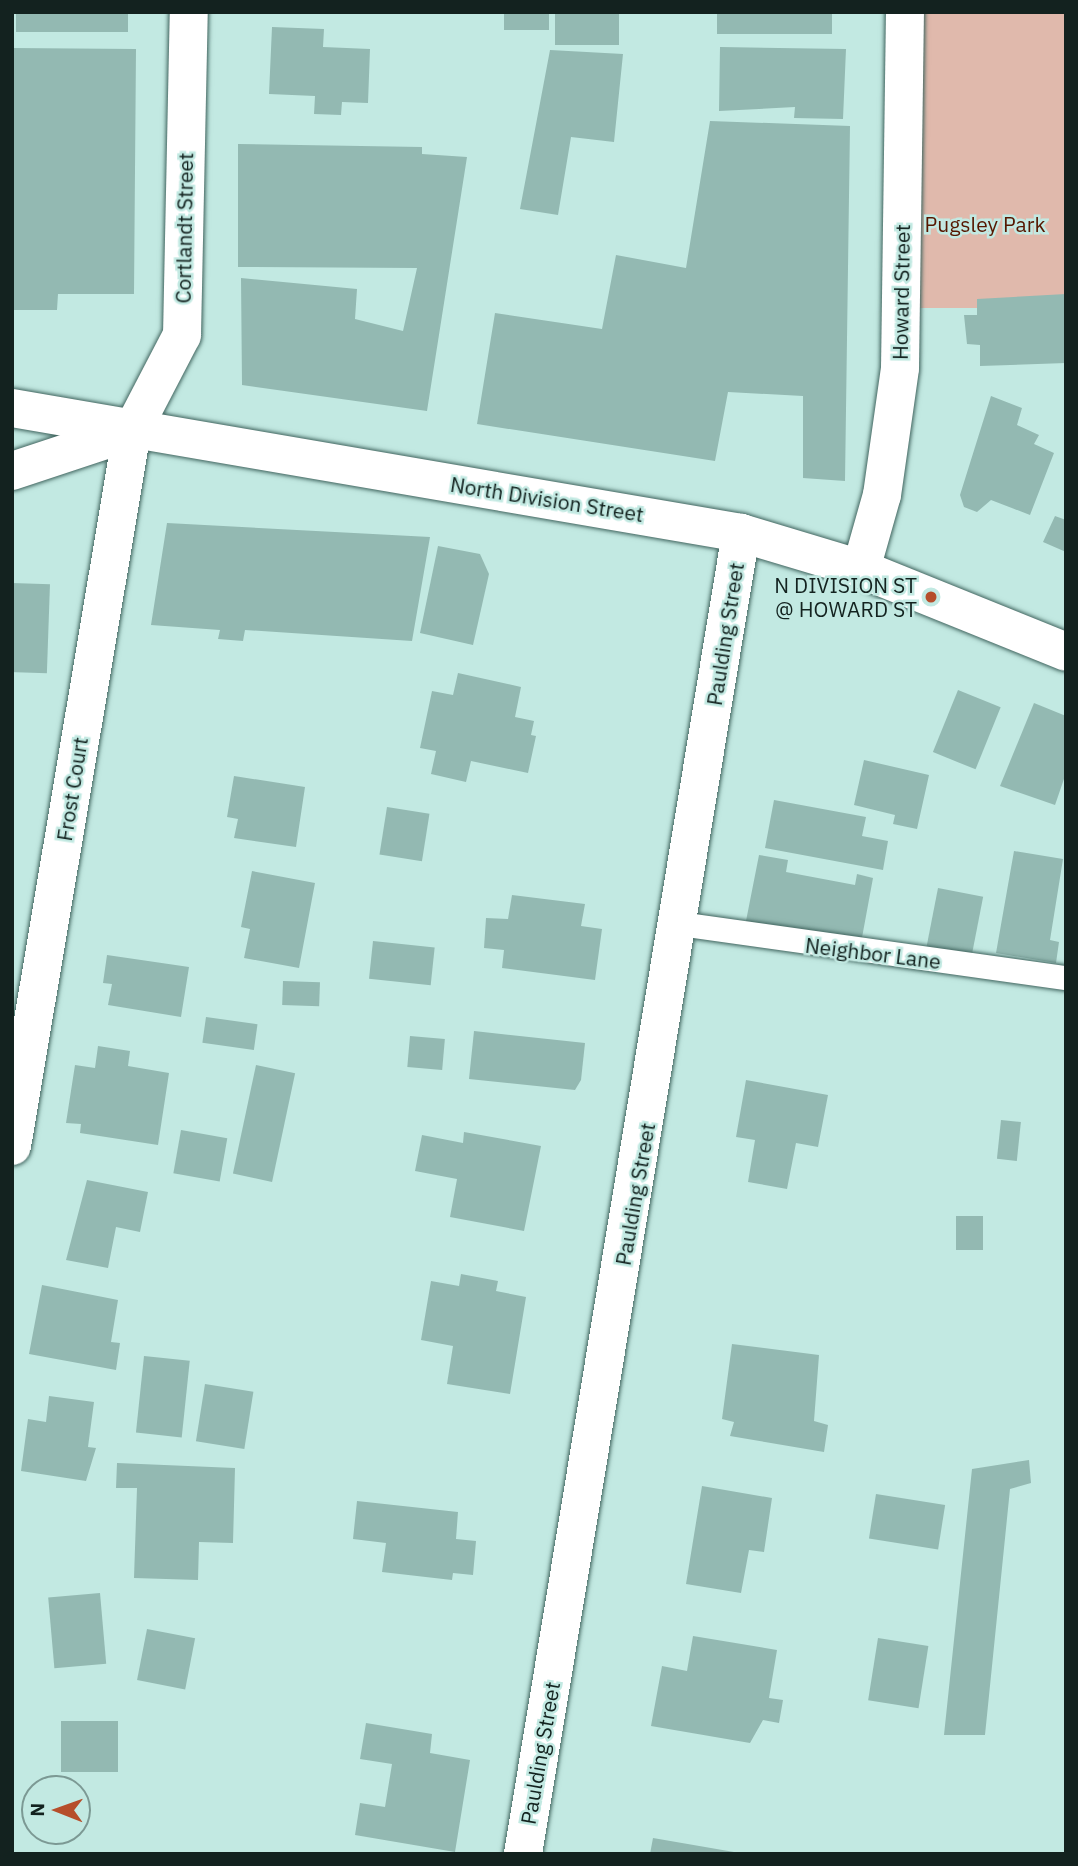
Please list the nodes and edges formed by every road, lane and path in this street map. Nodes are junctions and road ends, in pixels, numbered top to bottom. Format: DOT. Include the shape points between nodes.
graph roads {
  1 [pos="189,12"];
  2 [pos="905,12"];
  3 [pos="12,408"];
  4 [pos="132,431"];
  5 [pos="12,471"];
  6 [pos="741,533"];
  7 [pos="861,569"];
  8 [pos="1066,652"];
  9 [pos="680,924"];
  10 [pos="1066,978"];
  11 [pos="12,1146"];
  12 [pos="523,1854"];
  1 -- 4 [label="street, Cortlandt Street" via="182,335"];
  2 -- 7 [label="street, Howard Street" via="900,368 882,495"];
  3 -- 4 [label="street, North Division Street"];
  4 -- 5 [label="street"];
  4 -- 6 [label="street, North Division Street"];
  4 -- 11 [label="street, Frost Court"];
  6 -- 7 [label="street, North Division Street"];
  6 -- 9 [label="street, Paulding Street"];
  7 -- 8 [label="street, North Division Street"];
  9 -- 10 [label="lane, Neighbor Lane"];
  9 -- 12 [label="street, Paulding Street"];
}
